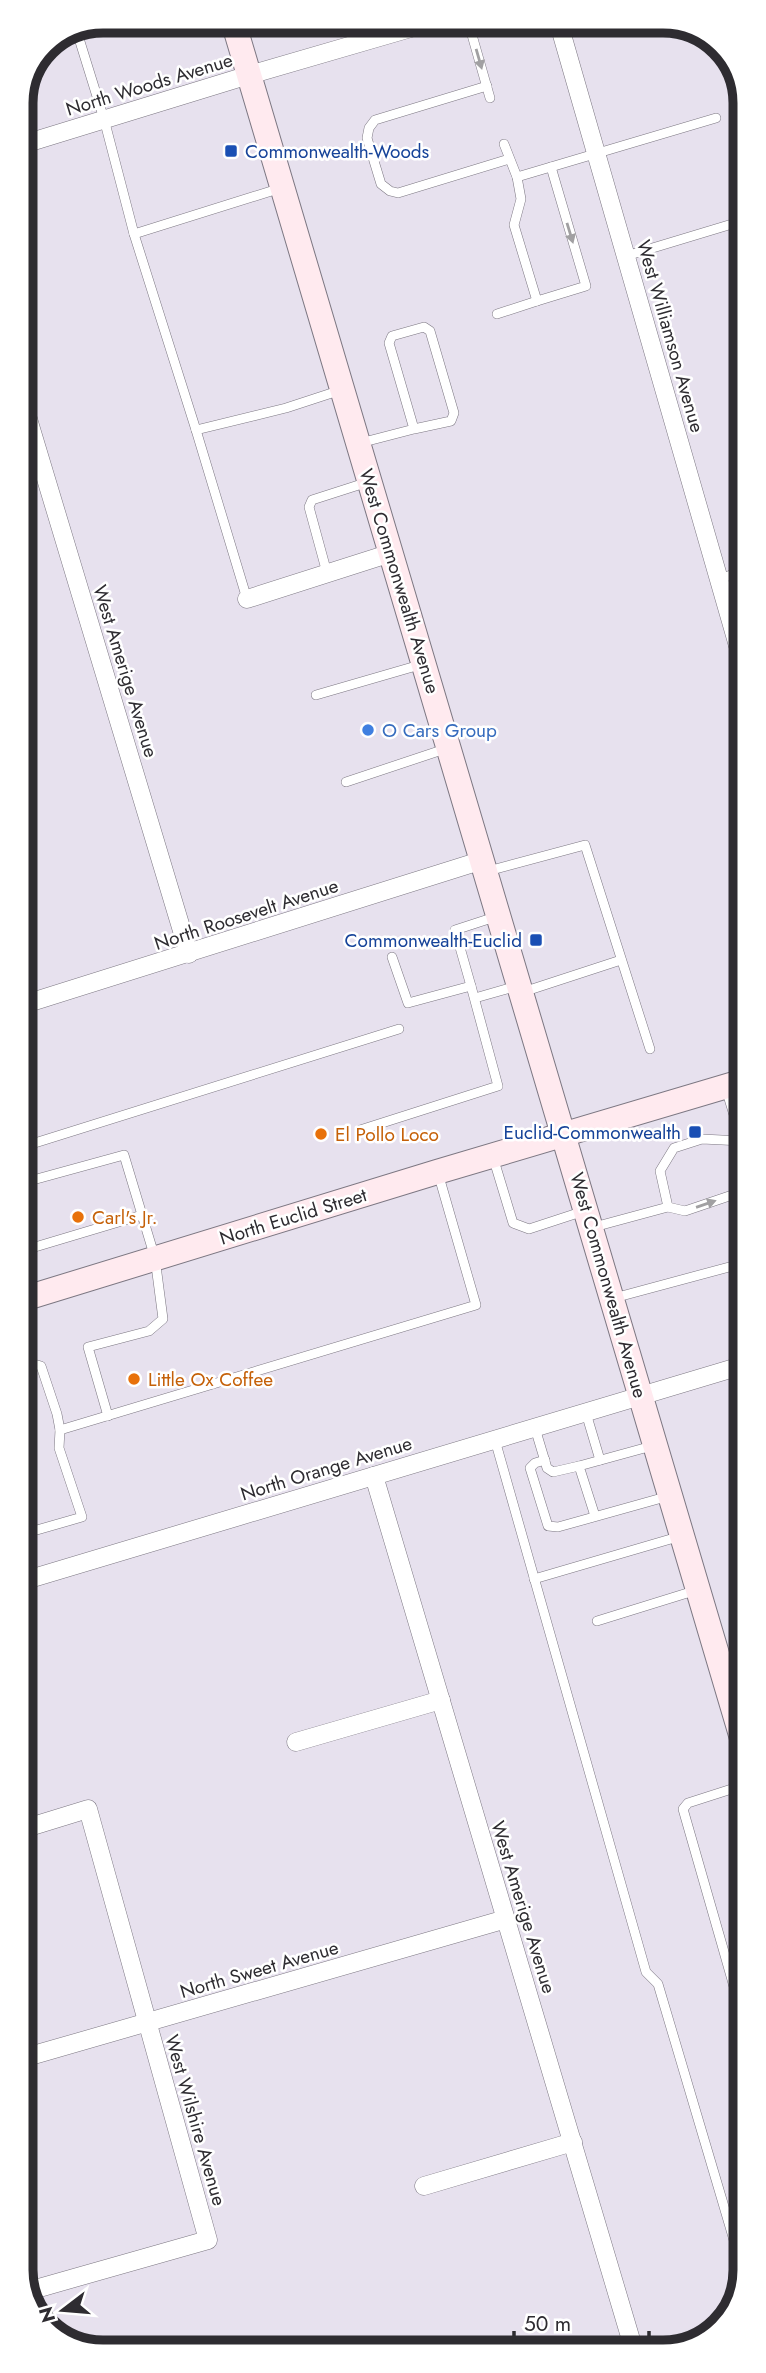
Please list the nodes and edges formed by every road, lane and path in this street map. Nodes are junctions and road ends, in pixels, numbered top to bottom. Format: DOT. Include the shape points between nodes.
graph roads {
  1 [pos="237,33"];
  2 [pos="394,33"];
  3 [pos="472,33"];
  4 [pos="561,33"];
  5 [pos="79,38"];
  6 [pos="249,75"];
  7 [pos="487,86"];
  8 [pos="491,98"];
  9 [pos="716,118"];
  10 [pos="104,119"];
  11 [pos="33,141"];
  12 [pos="504,144"];
  13 [pos="596,154"];
  14 [pos="509,159"];
  15 [pos="551,167"];
  16 [pos="517,177"];
  17 [pos="282,188"];
  18 [pos="733,224"];
  19 [pos="134,234"];
  20 [pos="626,256"];
  21 [pos="537,301"];
  22 [pos="497,314"];
  23 [pos="343,390"];
  24 [pos="414,429"];
  25 [pos="196,430"];
  26 [pos="33,436"];
  27 [pos="359,443"];
  28 [pos="370,481"];
  29 [pos="391,553"];
  30 [pos="327,573"];
  31 [pos="733,574"];
  32 [pos="719,579"];
  33 [pos="247,599"];
  34 [pos="733,628"];
  35 [pos="424,663"];
  36 [pos="316,695"];
  37 [pos="449,747"];
  38 [pos="346,782"];
  39 [pos="485,866"];
  40 [pos="499,915"];
  41 [pos="189,954"];
  42 [pos="392,957"];
  43 [pos="621,961"];
  44 [pos="471,986"];
  45 [pos="521,989"];
  46 [pos="475,998"];
  47 [pos="33,1003"];
  48 [pos="399,1029"];
  49 [pos="650,1049"];
  50 [pos="733,1084"];
  51 [pos="360,1130"];
  52 [pos="564,1133"];
  53 [pos="733,1141"];
  54 [pos="33,1144"];
  55 [pos="493,1155"];
  56 [pos="437,1171"];
  57 [pos="33,1181"];
  58 [pos="733,1195"];
  59 [pos="668,1207"];
  60 [pos="142,1215"];
  61 [pos="589,1219"];
  62 [pos="33,1248"];
  63 [pos="155,1258"];
  64 [pos="733,1266"];
  65 [pos="33,1295"];
  66 [pos="613,1298"];
  67 [pos="33,1364"];
  68 [pos="733,1368"];
  69 [pos="642,1396"];
  70 [pos="586,1413"];
  71 [pos="108,1416"];
  72 [pos="535,1428"];
  73 [pos="60,1430"];
  74 [pos="495,1440"];
  75 [pos="656,1445"];
  76 [pos="545,1460"];
  77 [pos="600,1460"];
  78 [pos="579,1466"];
  79 [pos="374,1476"];
  80 [pos="671,1496"];
  81 [pos="595,1516"];
  82 [pos="33,1531"];
  83 [pos="683,1536"];
  84 [pos="33,1578"];
  85 [pos="534,1579"];
  86 [pos="699,1590"];
  87 [pos="597,1621"];
  88 [pos="441,1700"];
  89 [pos="733,1707"];
  90 [pos="296,1742"];
  91 [pos="733,1788"];
  92 [pos="33,1826"];
  93 [pos="506,1919"];
  94 [pos="733,1985"];
  95 [pos="146,2024"];
  96 [pos="33,2055"];
  97 [pos="573,2142"];
  98 [pos="424,2186"];
  99 [pos="733,2237"];
  100 [pos="36,2289"];
  101 [pos="631,2340"];
  1 -- 6 [label="main road, West Commonwealth Avenue"];
  2 -- 6 [label="street, North Woods Avenue"];
  3 -- 7 [label="lane, one-way"];
  4 -- 13 [label="street, West Williamson Avenue"];
  5 -- 10 [label="lane"];
  6 -- 10 [label="street, North Woods Avenue"];
  6 -- 17 [label="main road, West Commonwealth Avenue"];
  7 -- 8 [label="lane"];
  7 -- 14 [label="lane" via="375,120 367,138 370,150 381,184 398,192"];
  9 -- 13 [label="lane"];
  10 -- 11 [label="street, North Woods Avenue"];
  10 -- 19 [label="lane"];
  12 -- 14 [label="lane"];
  13 -- 15 [label="lane"];
  13 -- 20 [label="street, West Williamson Avenue"];
  14 -- 16 [label="lane"];
  15 -- 16 [label="lane"];
  15 -- 21 [label="lane, one-way" via="586,286"];
  16 -- 21 [label="lane" via="521,198 514,225"];
  17 -- 19 [label="lane"];
  17 -- 23 [label="main road, West Commonwealth Avenue"];
  18 -- 20 [label="lane"];
  19 -- 25 [label="lane"];
  20 -- 32 [label="street, West Williamson Avenue"];
  21 -- 22 [label="lane"];
  23 -- 25 [label="lane"];
  23 -- 27 [label="main road, West Commonwealth Avenue"];
  24 -- 24 [label="lane" via="388,343 392,337 424,327 430,331 454,413 450,421"];
  24 -- 27 [label="lane"];
  25 -- 33 [label="lane"];
  26 -- 41 [label="street, West Amerige Avenue"];
  27 -- 28 [label="main road, West Commonwealth Avenue"];
  28 -- 29 [label="main road, West Commonwealth Avenue"];
  28 -- 30 [label="lane" via="312,500 309,508"];
  29 -- 30 [label="street"];
  29 -- 35 [label="main road, West Commonwealth Avenue"];
  30 -- 33 [label="street"];
  31 -- 32 [label="lane"];
  32 -- 34 [label="street, West Williamson Avenue"];
  35 -- 36 [label="lane"];
  35 -- 37 [label="main road, West Commonwealth Avenue"];
  37 -- 38 [label="lane"];
  37 -- 39 [label="main road, West Commonwealth Avenue"];
  39 -- 40 [label="main road, West Commonwealth Avenue"];
  39 -- 41 [label="street, North Roosevelt Avenue"];
  39 -- 43 [label="lane" via="584,845"];
  40 -- 44 [label="lane" via="455,930"];
  40 -- 45 [label="main road, West Commonwealth Avenue"];
  41 -- 47 [label="street, North Roosevelt Avenue"];
  42 -- 44 [label="lane" via="408,1003"];
  43 -- 45 [label="lane"];
  43 -- 49 [label="lane"];
  44 -- 46 [label="lane"];
  45 -- 46 [label="lane"];
  45 -- 52 [label="main road, West Commonwealth Avenue"];
  46 -- 51 [label="lane" via="498,1086"];
  48 -- 54 [label="lane"];
  50 -- 52 [label="main road, North Euclid Street"];
  52 -- 55 [label="main road, North Euclid Street"];
  52 -- 61 [label="main road, West Commonwealth Avenue"];
  53 -- 59 [label="lane" via="702,1139 674,1148 660,1171"];
  55 -- 56 [label="main road, North Euclid Street"];
  55 -- 61 [label="lane" via="513,1223 528,1229"];
  56 -- 63 [label="main road, North Euclid Street"];
  56 -- 71 [label="lane" via="477,1305"];
  57 -- 60 [label="lane" via="124,1155"];
  59 -- 58 [label="lane, one-way" via="685,1211"];
  59 -- 61 [label="lane"];
  60 -- 62 [label="lane"];
  60 -- 63 [label="lane"];
  61 -- 66 [label="main road, West Commonwealth Avenue"];
  63 -- 65 [label="main road, North Euclid Street"];
  63 -- 71 [label="lane" via="163,1319 149,1331 88,1347"];
  64 -- 66 [label="lane"];
  66 -- 69 [label="main road, West Commonwealth Avenue"];
  67 -- 73 [label="lane" via="41,1366"];
  68 -- 69 [label="street, North Orange Avenue"];
  69 -- 70 [label="street, North Orange Avenue"];
  69 -- 75 [label="main road, West Commonwealth Avenue"];
  70 -- 72 [label="street, North Orange Avenue"];
  70 -- 77 [label="lane"];
  71 -- 73 [label="lane"];
  72 -- 74 [label="street, North Orange Avenue"];
  72 -- 76 [label="lane"];
  73 -- 82 [label="lane" via="59,1448 82,1517"];
  74 -- 79 [label="street, North Orange Avenue"];
  74 -- 85 [label="lane"];
  75 -- 77 [label="lane"];
  75 -- 80 [label="main road, West Commonwealth Avenue"];
  76 -- 78 [label="lane" via="553,1472"];
  76 -- 81 [label="lane" via="530,1468 548,1526"];
  77 -- 78 [label="lane"];
  78 -- 81 [label="lane"];
  79 -- 84 [label="street, North Orange Avenue"];
  79 -- 88 [label="street, West Amerige Avenue"];
  80 -- 81 [label="lane"];
  80 -- 83 [label="main road, West Commonwealth Avenue"];
  83 -- 85 [label="lane"];
  83 -- 86 [label="main road, West Commonwealth Avenue"];
  85 -- 99 [label="lane" via="646,1972 658,1984"];
  86 -- 87 [label="lane"];
  86 -- 89 [label="main road, West Commonwealth Avenue"];
  88 -- 90 [label="street"];
  88 -- 93 [label="street, West Amerige Avenue"];
  91 -- 94 [label="lane" via="688,1802 682,1809"];
  92 -- 95 [label="street, West Wilshire Avenue" via="88,1809"];
  93 -- 95 [label="street, North Sweet Avenue"];
  93 -- 97 [label="street, West Amerige Avenue"];
  95 -- 96 [label="street, North Sweet Avenue"];
  95 -- 100 [label="street, West Wilshire Avenue" via="208,2240"];
  97 -- 98 [label="street"];
  97 -- 101 [label="street, West Amerige Avenue"];
}
